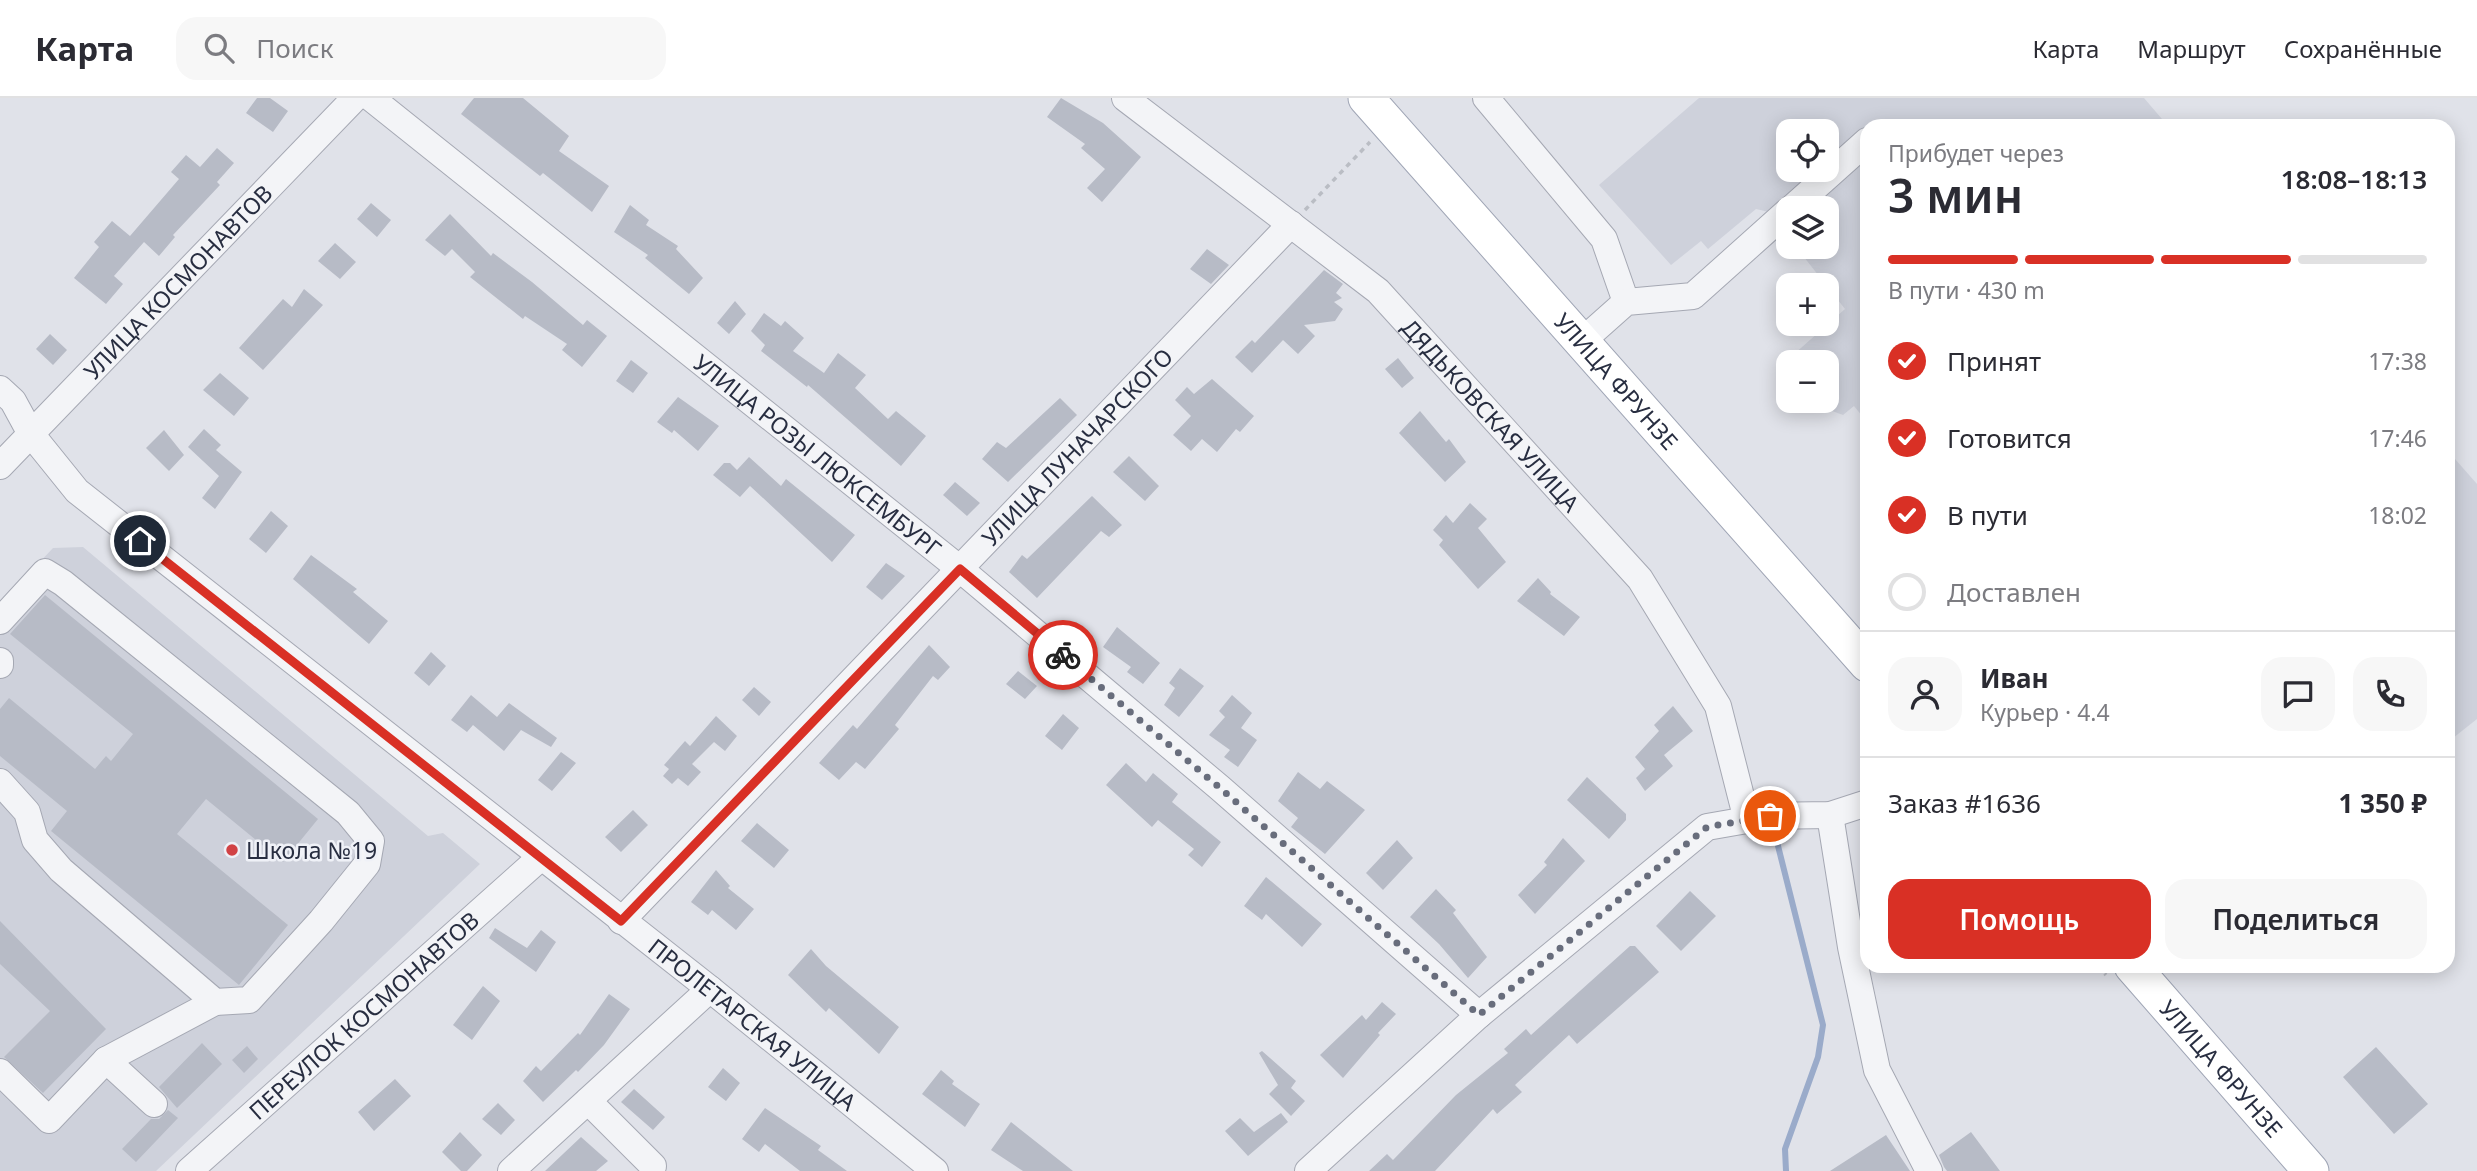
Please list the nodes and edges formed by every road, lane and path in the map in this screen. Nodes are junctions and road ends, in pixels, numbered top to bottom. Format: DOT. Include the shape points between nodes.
graph roads {
  1 [pos="355,98"];
  2 [pos="371,98"];
  3 [pos="1125,98"];
  4 [pos="1486,98"];
  5 [pos="1377,111"];
  6 [pos="1860,147"];
  7 [pos="1806,196"];
  8 [pos="1776,222"];
  9 [pos="1291,224"];
  10 [pos="1626,302"];
  11 [pos="1581,342"];
  12 [pos="0,389"];
  13 [pos="31,434"];
  14 [pos="0,466"];
  15 [pos="960,569"];
  16 [pos="0,621"];
  17 [pos="1860,656"];
  18 [pos="0,782"];
  19 [pos="1860,805"];
  20 [pos="1830,815"];
  21 [pos="1747,820"];
  22 [pos="540,859"];
  23 [pos="621,921"];
  24 [pos="2138,973"];
  25 [pos="710,989"];
  26 [pos="215,1002"];
  27 [pos="1479,1015"];
  28 [pos="106,1060"];
  29 [pos="0,1072"];
  30 [pos="588,1101"];
  31 [pos="153,1104"];
  32 [pos="653,1166"];
  33 [pos="924,1168"];
  34 [pos="189,1171"];
  35 [pos="511,1171"];
  36 [pos="1308,1171"];
  37 [pos="1929,1171"];
  38 [pos="2311,1171"];
  1 -- 13 [label="street, УЛИЦА КОСМОНАВТОВ"];
  2 -- 15 [label="street, УЛИЦА РОЗЫ ЛЮКСЕМБУРГ"];
  3 -- 9 [label="street, ДЯДЬКОВСКАЯ УЛИЦА"];
  4 -- 10 [label="street" via="1604,239"];
  5 -- 9 [label="path"];
  5 -- 11 [label="main road, УЛИЦА ФРУНЗЕ"];
  6 -- 7 [label="street"];
  8 -- 10 [label="street" via="1693,296"];
  9 -- 15 [label="street, УЛИЦА ЛУНАЧАРСКОГО"];
  9 -- 21 [label="street, ДЯДЬКОВСКАЯ УЛИЦА" via="1378,291 1640,579 1718,706"];
  10 -- 11 [label="street"];
  11 -- 17 [label="main road, УЛИЦА ФРУНЗЕ"];
  12 -- 13 [label="street, ПРОЛЕТАРСКАЯ УЛИЦА" via="13,401"];
  13 -- 14 [label="street, УЛИЦА КОСМОНАВТОВ"];
  13 -- 22 [label="street, ПРОЛЕТАРСКАЯ УЛИЦА" via="77,491"];
  15 -- 23 [label="street, УЛИЦА ЛУНАЧАРСКОГО"];
  15 -- 27 [label="street, УЛИЦА РОЗЫ ЛЮКСЕМБУРГ"];
  16 -- 26 [label="street" via="45,572 348,813 371,841 367,864 249,1000"];
  18 -- 26 [label="street" via="27,812 35,840 61,870"];
  19 -- 20 [label="street"];
  20 -- 21 [label="street"];
  20 -- 37 [label="street" via="1877,1070"];
  21 -- 27 [label="street" via="1707,827"];
  22 -- 23 [label="street, ПРОЛЕТАРСКАЯ УЛИЦА"];
  22 -- 34 [label="street, ПЕРЕУЛОК КОСМОНАВТОВ"];
  23 -- 25 [label="street, ПРОЛЕТАРСКАЯ УЛИЦА"];
  24 -- 38 [label="main road, УЛИЦА ФРУНЗЕ"];
  25 -- 30 [label="street"];
  25 -- 33 [label="street, ПРОЛЕТАРСКАЯ УЛИЦА"];
  26 -- 28 [label="street"];
  27 -- 36 [label="street"];
  28 -- 29 [label="street" via="49,1120"];
  28 -- 31 [label="street"];
  30 -- 32 [label="street"];
  30 -- 35 [label="street"];
}
